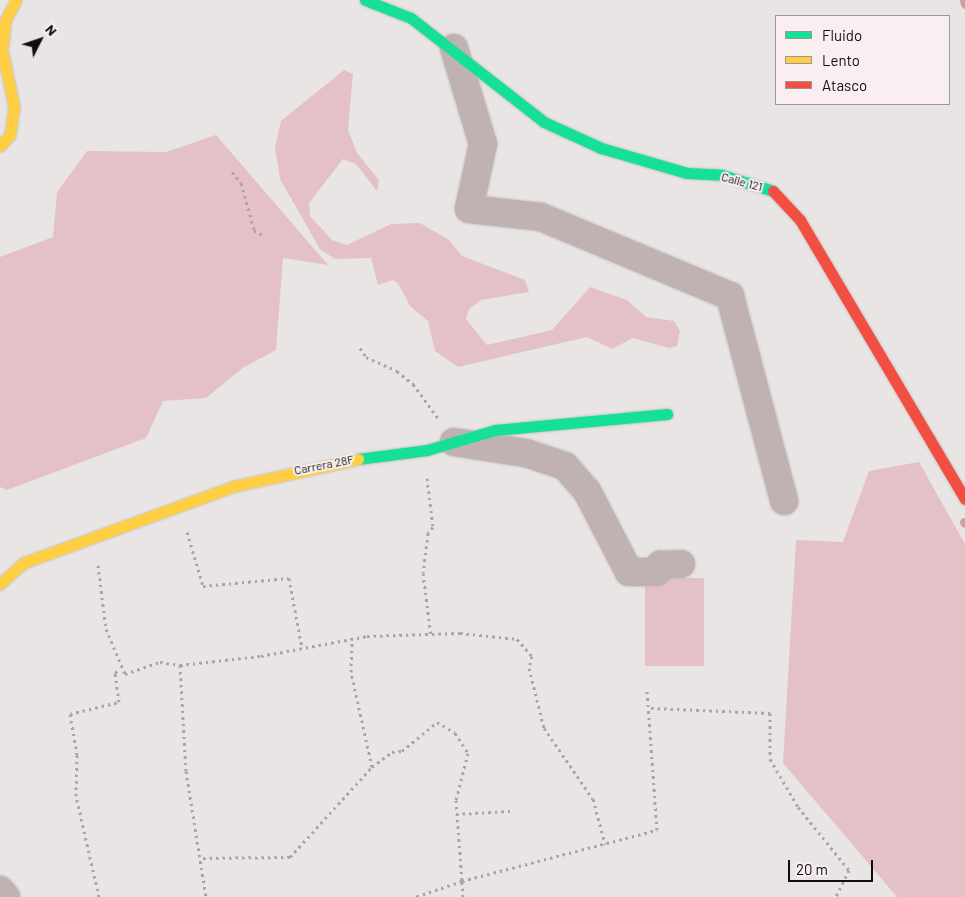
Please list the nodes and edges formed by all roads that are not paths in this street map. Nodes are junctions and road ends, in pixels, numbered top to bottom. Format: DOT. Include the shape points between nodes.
graph roads {
  1 [pos="16,0"];
  2 [pos="365,0"];
  3 [pos="454,48"];
  4 [pos="0,146"];
  5 [pos="667,414"];
  6 [pos="454,442"];
  7 [pos="965,499"];
  8 [pos="784,501"];
  9 [pos="681,564"];
  10 [pos="0,584"];
  11 [pos="0,890"];
  12 [pos="6,897"];
  1 -- 4 [label="street" via="6,19 2,50 14,107 10,135"];
  2 -- 3 [label="street, Calle 121" via="411,18"];
  3 -- 7 [label="street, Calle 121" via="544,122 601,148 686,173 722,175 775,191 800,220"];
  3 -- 8 [label="street" via="484,144 469,208 542,217 730,296"];
  5 -- 6 [label="street, Carrera 28F" via="495,430"];
  6 -- 9 [label="street" via="526,453 565,466 587,491 629,572 657,572 660,565"];
  6 -- 10 [label="street, Carrera 28F" via="422,451 281,474 235,486 157,517 23,563"];
  11 -- 12 [label="street"];
}
